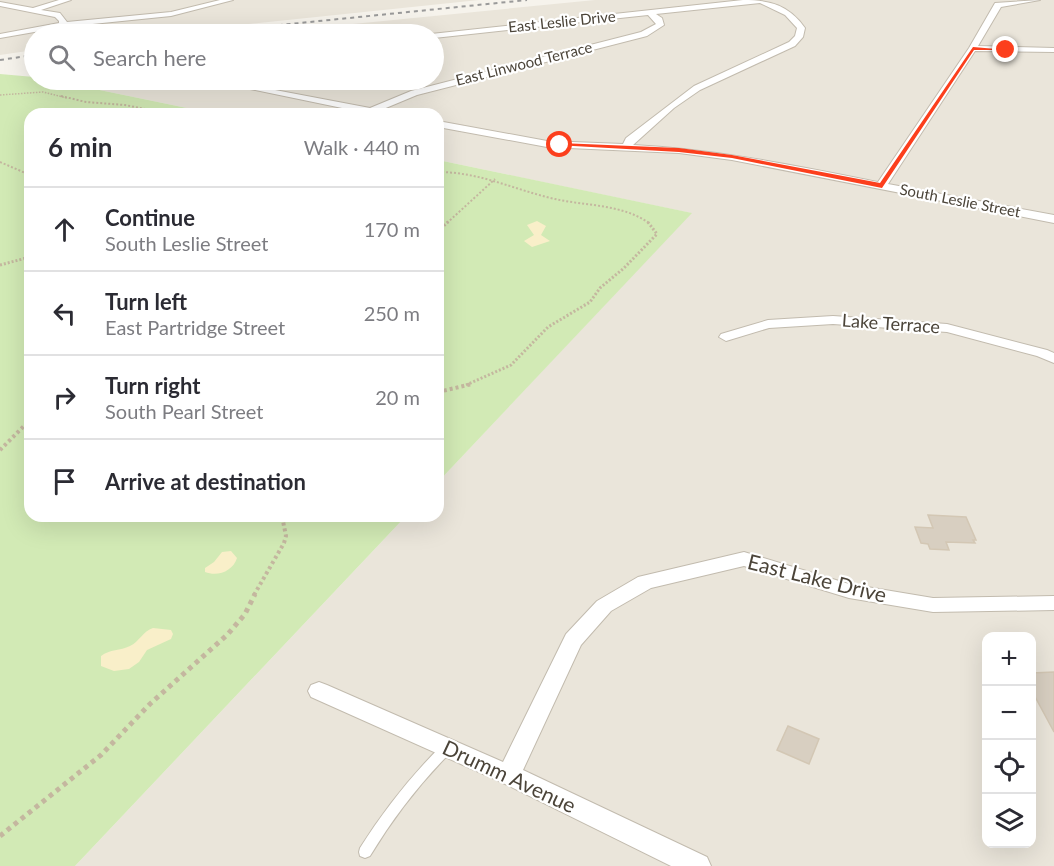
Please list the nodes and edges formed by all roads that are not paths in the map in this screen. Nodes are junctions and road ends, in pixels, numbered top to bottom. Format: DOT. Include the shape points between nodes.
graph roads {
  1 [pos="67,0"];
  2 [pos="229,0"];
  3 [pos="762,0"];
  4 [pos="1036,0"];
  5 [pos="999,3"];
  6 [pos="0,4"];
  7 [pos="33,10"];
  8 [pos="650,12"];
  9 [pos="63,24"];
  10 [pos="73,24"];
  11 [pos="24,32"];
  12 [pos="444,35"];
  13 [pos="0,36"];
  14 [pos="973,48"];
  15 [pos="1054,50"];
  16 [pos="444,85"];
  17 [pos="263,90"];
  18 [pos="426,90"];
  19 [pos="356,108"];
  20 [pos="378,108"];
  21 [pos="444,125"];
  22 [pos="627,148"];
  23 [pos="882,186"];
  24 [pos="1054,219"];
  25 [pos="726,337"];
  26 [pos="1054,359"];
  27 [pos="1054,603"];
  28 [pos="319,692"];
  29 [pos="447,748"];
  30 [pos="509,775"];
  31 [pos="365,852"];
  32 [pos="698,866"];
  1 -- 7 [label="street"];
  2 -- 10 [label="street" via="171,14"];
  3 -- 8 [label="street, East Leslie Drive"];
  3 -- 22 [label="street" via="795,19 801,28 799,37 684,97 630,140"];
  4 -- 5 [label="street"];
  5 -- 14 [label="street"];
  6 -- 7 [label="street"];
  7 -- 9 [label="street" via="57,15"];
  8 -- 12 [label="street, East Leslie Drive"];
  8 -- 16 [label="street, East Linwood Terrace" via="660,25 644,34"];
  11 -- 13 [label="street"];
  14 -- 15 [label="street"];
  14 -- 23 [label="street"];
  17 -- 19 [label="street"];
  18 -- 20 [label="street, East Linwood Terrace"];
  21 -- 22 [label="street, South Leslie Street" via="547,144"];
  22 -- 23 [label="street, South Leslie Street" via="732,157"];
  23 -- 24 [label="street, South Leslie Street"];
  25 -- 26 [label="street, Lake Terrace" via="768,324 833,320 947,328"];
  27 -- 30 [label="street, East Lake Drive" via="933,605 849,591 744,559 645,582 604,606 573,640"];
  28 -- 29 [label="street, Drumm Avenue"];
  29 -- 30 [label="street, Drumm Avenue"];
  29 -- 31 [label="lane" via="383,822"];
  30 -- 32 [label="street, Drumm Avenue"];
}
